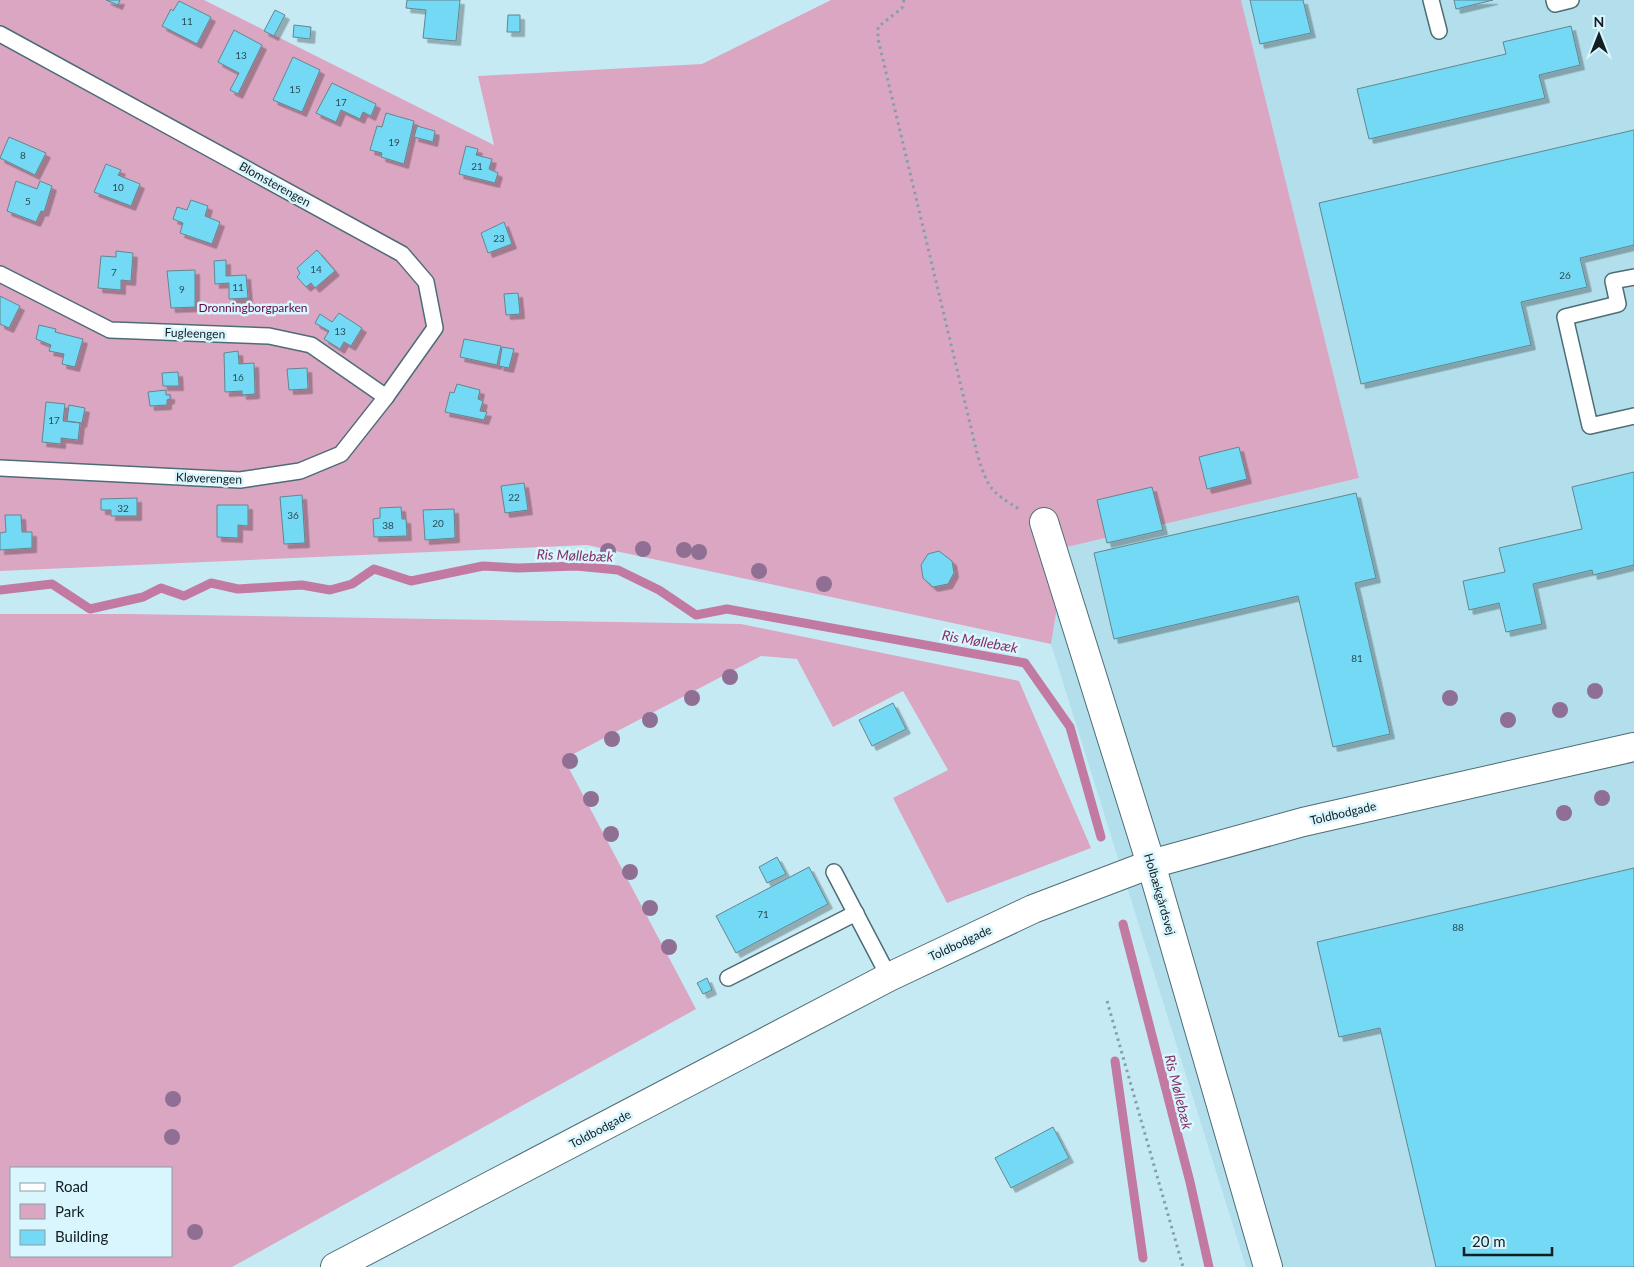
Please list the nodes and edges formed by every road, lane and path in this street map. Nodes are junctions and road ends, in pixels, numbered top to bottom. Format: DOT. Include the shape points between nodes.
graph roads {
  1 [pos="904,0"];
  2 [pos="1431,0"];
  3 [pos="1554,0"];
  4 [pos="1571,0"];
  5 [pos="1439,31"];
  6 [pos="0,34"];
  7 [pos="0,274"];
  8 [pos="1634,277"];
  9 [pos="386,397"];
  10 [pos="1634,416"];
  11 [pos="0,468"];
  12 [pos="1044,522"];
  13 [pos="1634,747"];
  14 [pos="1151,864"];
  15 [pos="834,872"];
  16 [pos="856,913"];
  17 [pos="889,977"];
  18 [pos="728,978"];
  19 [pos="1107,1001"];
  20 [pos="336,1267"];
  21 [pos="1183,1267"];
  22 [pos="1268,1267"];
  1 -- 12 [label="path" via="902,8 880,23 877,32 978,457 988,485 1002,498"];
  2 -- 5 [label="lane"];
  3 -- 4 [label="lane" via="1555,4"];
  6 -- 9 [label="lane, Blomsterengen" via="402,254 426,282 434,328"];
  7 -- 9 [label="lane, Fugleengen" via="110,330 269,336 311,345"];
  8 -- 10 [label="lane" via="1613,282 1618,304 1565,317 1590,426"];
  9 -- 11 [label="lane, Kløverengen" via="342,454 300,471 240,480"];
  12 -- 14 [label="street, Holbækgårdsvej"];
  13 -- 14 [label="street, Toldbodgade" via="1303,822"];
  14 -- 17 [label="street, Toldbodgade" via="1033,909"];
  14 -- 22 [label="street, Holbækgårdsvej"];
  15 -- 16 [label="lane"];
  16 -- 17 [label="lane"];
  16 -- 18 [label="lane"];
  17 -- 20 [label="street, Toldbodgade"];
  19 -- 21 [label="path"];
}
